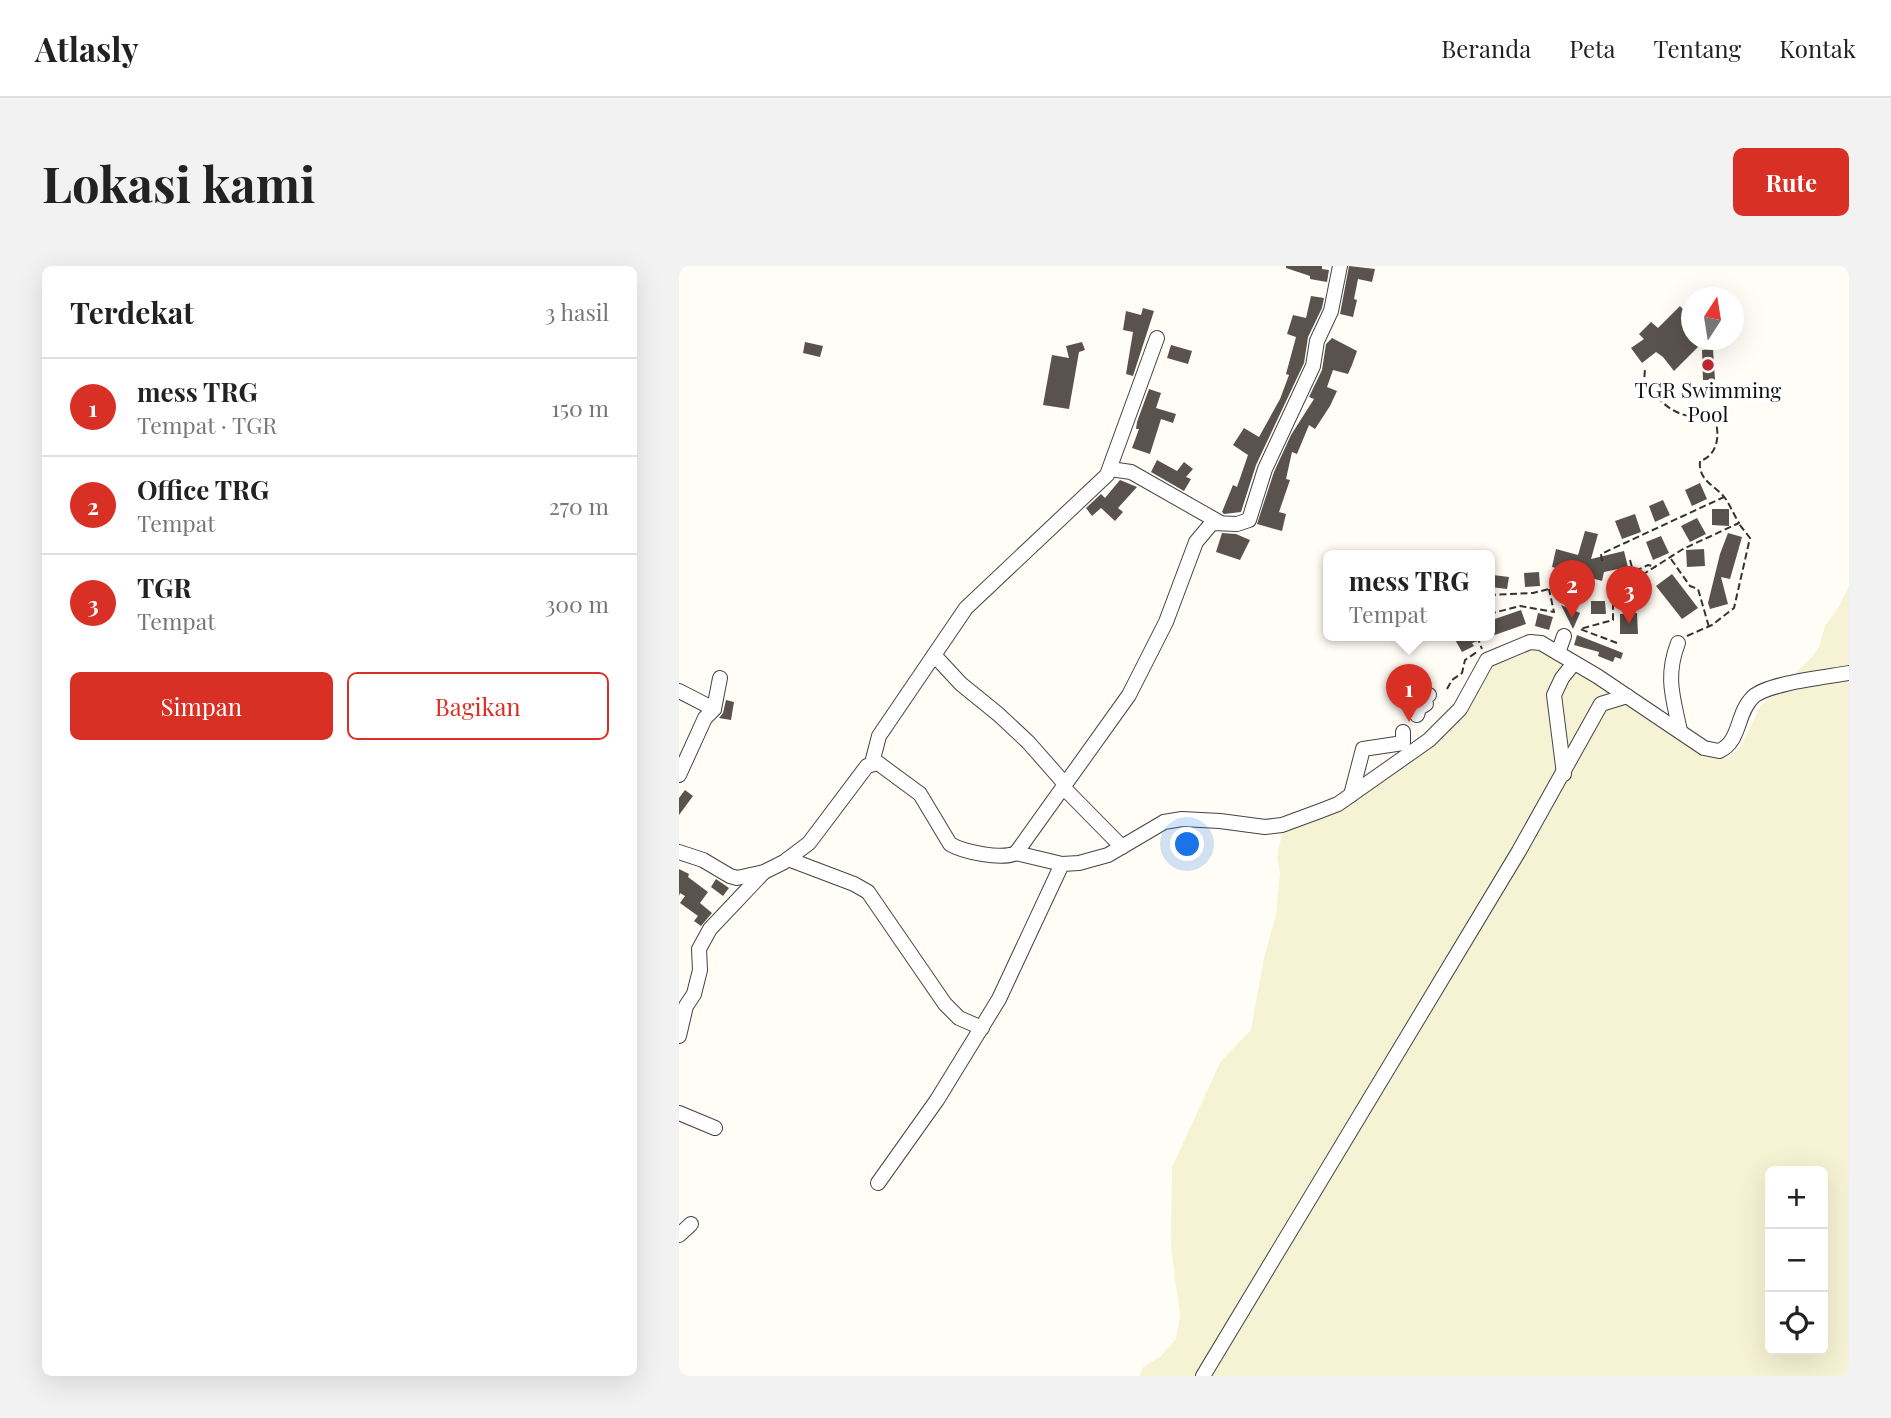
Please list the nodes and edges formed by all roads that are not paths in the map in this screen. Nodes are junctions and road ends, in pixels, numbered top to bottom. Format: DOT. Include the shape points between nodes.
graph roads {
  1 [pos="1340,266"];
  2 [pos="1157,338"];
  3 [pos="1110,469"];
  4 [pos="1219,522"];
  5 [pos="1564,636"];
  6 [pos="1678,643"];
  7 [pos="1558,653"];
  8 [pos="934,655"];
  9 [pos="1574,663"];
  10 [pos="1849,673"];
  11 [pos="720,678"];
  12 [pos="679,691"];
  13 [pos="1429,695"];
  14 [pos="1627,696"];
  15 [pos="714,709"];
  16 [pos="1417,715"];
  17 [pos="1403,732"];
  18 [pos="1680,732"];
  19 [pos="873,763"];
  20 [pos="1564,774"];
  21 [pos="679,775"];
  22 [pos="1064,785"];
  23 [pos="1351,795"];
  24 [pos="1122,847"];
  25 [pos="679,852"];
  26 [pos="1016,853"];
  27 [pos="788,859"];
  28 [pos="1062,864"];
  29 [pos="764,872"];
  30 [pos="682,1005"];
  31 [pos="982,1028"];
  32 [pos="679,1036"];
  33 [pos="679,1113"];
  34 [pos="715,1128"];
  35 [pos="878,1183"];
  36 [pos="691,1224"];
  37 [pos="679,1235"];
  38 [pos="1203,1376"];
  1 -- 4 [label="street" via="1313,366 1265,469 1252,515 1243,523"];
  2 -- 3 [label="street"];
  3 -- 4 [label="street" via="1131,472"];
  3 -- 8 [label="street" via="966,608"];
  4 -- 22 [label="street" via="1212,523 1196,542 1166,622 1129,695"];
  5 -- 7 [label="street"];
  6 -- 18 [label="street" via="1670,677"];
  7 -- 9 [label="street"];
  7 -- 23 [label="street" via="1530,642 1487,660 1452,719"];
  8 -- 19 [label="street" via="879,736"];
  8 -- 22 [label="street" via="1028,742"];
  9 -- 14 [label="street"];
  9 -- 20 [label="street" via="1554,695"];
  10 -- 18 [label="street" via="1760,692 1746,706 1732,743 1719,751 1704,748"];
  11 -- 15 [label="street"];
  12 -- 15 [label="street"];
  13 -- 16 [label="street" via="1422,696 1426,704"];
  14 -- 18 [label="street"];
  14 -- 20 [label="street" via="1601,704"];
  15 -- 21 [label="street" via="705,718"];
  17 -- 23 [label="street" via="1403,743 1363,749"];
  19 -- 26 [label="street" via="920,794 945,837 957,848 1001,856"];
  19 -- 27 [label="street" via="809,843"];
  20 -- 38 [label="street"];
  22 -- 24 [label="street"];
  22 -- 26 [label="street"];
  23 -- 24 [label="street" via="1296,820 1265,827 1195,820 1164,822"];
  24 -- 28 [label="street" via="1108,855"];
  25 -- 29 [label="street" via="737,878"];
  26 -- 28 [label="street"];
  27 -- 29 [label="street"];
  27 -- 31 [label="street" via="868,892 945,1004"];
  28 -- 31 [label="street"];
  29 -- 30 [label="street" via="710,929 699,949 694,994"];
  30 -- 32 [label="street"];
  31 -- 35 [label="street"];
  33 -- 34 [label="street"];
  36 -- 37 [label="street"];
}
